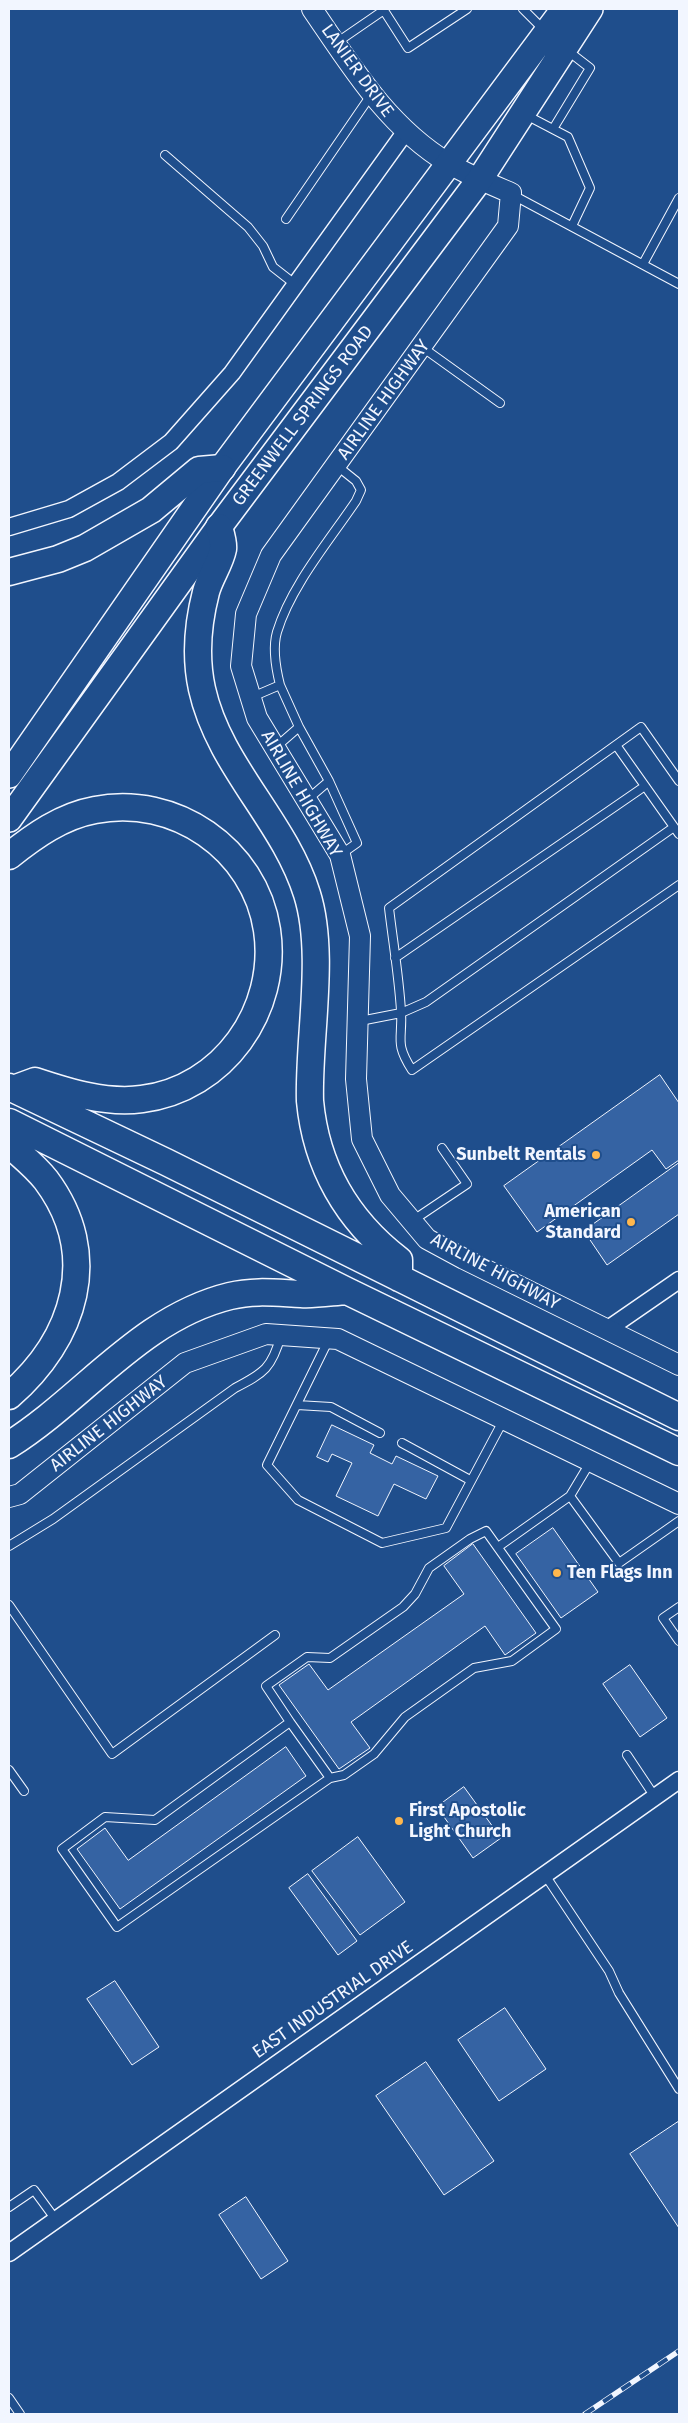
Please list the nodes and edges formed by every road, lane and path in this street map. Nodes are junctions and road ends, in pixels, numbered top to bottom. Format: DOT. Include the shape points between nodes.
graph roads {
  1 [pos="312,9"];
  2 [pos="467,9"];
  3 [pos="523,9"];
  4 [pos="564,9"];
  5 [pos="590,9"];
  6 [pos="384,10"];
  7 [pos="555,40"];
  8 [pos="336,44"];
  9 [pos="371,95"];
  10 [pos="522,113"];
  11 [pos="553,129"];
  12 [pos="406,131"];
  13 [pos="165,155"];
  14 [pos="448,163"];
  15 [pos="480,179"];
  16 [pos="511,194"];
  17 [pos="679,198"];
  18 [pos="286,219"];
  19 [pos="572,226"];
  20 [pos="643,264"];
  21 [pos="679,284"];
  22 [pos="296,285"];
  23 [pos="422,347"];
  24 [pos="500,403"];
  25 [pos="336,465"];
  26 [pos="222,468"];
  27 [pos="9,527"];
  28 [pos="219,527"];
  29 [pos="9,572"];
  30 [pos="280,685"];
  31 [pos="250,698"];
  32 [pos="300,727"];
  33 [pos="616,745"];
  34 [pos="275,748"];
  35 [pos="9,775"];
  36 [pos="679,781"];
  37 [pos="329,782"];
  38 [pos="645,786"];
  39 [pos="307,800"];
  40 [pos="9,818"];
  41 [pos="677,830"];
  42 [pos="340,855"];
  43 [pos="9,856"];
  44 [pos="679,885"];
  45 [pos="395,958"];
  46 [pos="401,1013"];
  47 [pos="358,1021"];
  48 [pos="11,1088"];
  49 [pos="9,1122"];
  50 [pos="9,1141"];
  51 [pos="442,1148"];
  52 [pos="412,1221"];
  53 [pos="399,1278"];
  54 [pos="679,1280"];
  55 [pos="347,1291"];
  56 [pos="608,1329"];
  57 [pos="281,1335"];
  58 [pos="329,1339"];
  59 [pos="679,1365"];
  60 [pos="9,1396"];
  61 [pos="297,1405"];
  62 [pos="679,1418"];
  63 [pos="503,1420"];
  64 [pos="380,1433"];
  65 [pos="402,1443"];
  66 [pos="9,1445"];
  67 [pos="679,1452"];
  68 [pos="591,1461"];
  69 [pos="470,1480"];
  70 [pos="570,1496"];
  71 [pos="9,1497"];
  72 [pos="679,1504"];
  73 [pos="679,1521"];
  74 [pos="9,1546"];
  75 [pos="498,1548"];
  76 [pos="9,1605"];
  77 [pos="679,1607"];
  78 [pos="275,1635"];
  79 [pos="679,1641"];
  80 [pos="290,1722"];
  81 [pos="627,1755"];
  82 [pos="9,1770"];
  83 [pos="330,1778"];
  84 [pos="679,1780"];
  85 [pos="24,1791"];
  86 [pos="655,1797"];
  87 [pos="545,1876"];
  88 [pos="679,2089"];
  89 [pos="9,2207"];
  90 [pos="56,2220"];
  91 [pos="9,2253"];
  92 [pos="9,2398"];
  93 [pos="20,2414"];
  1 -- 8 [label="street, LANIER DRIVE"];
  2 -- 6 [label="lane" via="408,48"];
  3 -- 7 [label="lane"];
  4 -- 7 [label="main road, GREENWELL SPRINGS ROAD"];
  5 -- 7 [label="main road, GREENWELL SPRINGS ROAD"];
  6 -- 8 [label="lane"];
  7 -- 10 [label="main road, GREENWELL SPRINGS ROAD"];
  7 -- 11 [label="lane" via="590,68"];
  7 -- 14 [label="main road, GREENWELL SPRINGS ROAD"];
  8 -- 9 [label="street, LANIER DRIVE"];
  9 -- 12 [label="street, LANIER DRIVE"];
  9 -- 18 [label="lane"];
  10 -- 11 [label="lane"];
  10 -- 15 [label="main road, GREENWELL SPRINGS ROAD"];
  11 -- 19 [label="lane" via="568,137 590,188"];
  12 -- 14 [label="street, LANIER DRIVE"];
  12 -- 22 [label="street"];
  13 -- 22 [label="lane" via="248,227 263,246 273,267"];
  14 -- 15 [label="street, LANIER DRIVE"];
  14 -- 26 [label="main road, GREENWELL SPRINGS ROAD"];
  15 -- 16 [label="street"];
  15 -- 28 [label="main road, GREENWELL SPRINGS ROAD"];
  16 -- 19 [label="lane"];
  16 -- 23 [label="street, AIRLINE HIGHWAY" via="508,226"];
  17 -- 20 [label="lane"];
  19 -- 20 [label="lane"];
  20 -- 21 [label="lane"];
  22 -- 27 [label="street" via="232,374 171,442 118,482 69,509"];
  23 -- 24 [label="lane"];
  23 -- 25 [label="street, AIRLINE HIGHWAY"];
  25 -- 30 [label="lane" via="356,481 361,490 291,598 277,634 276,665"];
  25 -- 31 [label="street, AIRLINE HIGHWAY" via="271,555 246,614 241,666"];
  26 -- 29 [label="highway" via="199,470 151,510 85,548 43,564"];
  26 -- 35 [label="main road, GREENWELL SPRINGS ROAD"];
  28 -- 40 [label="main road, GREENWELL SPRINGS ROAD"];
  28 -- 53 [label="highway" via="223,548 206,590 198,635 202,690 213,724 294,863 307,894 315,948 310,1101 312,1122 325,1167 348,1209 364,1229 399,1260"];
  30 -- 31 [label="lane"];
  30 -- 32 [label="lane"];
  31 -- 34 [label="street, AIRLINE HIGHWAY" via="256,718"];
  32 -- 34 [label="lane"];
  32 -- 37 [label="lane"];
  33 -- 36 [label="lane" via="641,727"];
  33 -- 38 [label="lane"];
  33 -- 45 [label="lane" via="389,908"];
  34 -- 39 [label="street, AIRLINE HIGHWAY"];
  37 -- 39 [label="lane"];
  37 -- 42 [label="lane" via="357,843"];
  38 -- 41 [label="lane"];
  38 -- 45 [label="lane"];
  39 -- 42 [label="street, AIRLINE HIGHWAY"];
  41 -- 46 [label="lane" via="426,1002"];
  42 -- 47 [label="street, AIRLINE HIGHWAY" via="360,936"];
  43 -- 48 [label="highway" via="58,822 94,810 127,807 169,814 204,832 233,857 261,907 269,949 263,996 254,1018 218,1066 196,1080 166,1094 142,1099 100,1098 35,1081"];
  44 -- 46 [label="lane" via="412,1070 404,1058 399,1040"];
  45 -- 46 [label="lane"];
  46 -- 47 [label="lane"];
  47 -- 52 [label="street, AIRLINE HIGHWAY" via="356,1079 362,1139 390,1195"];
  48 -- 53 [label="highway"];
  49 -- 55 [label="highway"];
  50 -- 60 [label="highway" via="45,1179 64,1209 71,1228 77,1274 71,1309 63,1329 49,1353"];
  51 -- 52 [label="lane" via="467,1184"];
  52 -- 56 [label="street, AIRLINE HIGHWAY" via="427,1239"];
  53 -- 62 [label="highway"];
  54 -- 56 [label="street"];
  55 -- 66 [label="highway" via="303,1294 253,1292 191,1308 157,1327"];
  55 -- 67 [label="highway"];
  56 -- 59 [label="street, AIRLINE HIGHWAY"];
  57 -- 58 [label="street, AIRLINE HIGHWAY"];
  57 -- 71 [label="street, AIRLINE HIGHWAY" via="266,1334 185,1363 20,1494"];
  57 -- 74 [label="lane" via="276,1356 261,1374 235,1388 53,1519"];
  58 -- 61 [label="lane"];
  58 -- 63 [label="street, AIRLINE HIGHWAY" via="338,1339"];
  61 -- 64 [label="lane" via="331,1407"];
  61 -- 69 [label="lane" via="267,1465 298,1500 382,1543 446,1528"];
  63 -- 68 [label="street, AIRLINE HIGHWAY"];
  63 -- 69 [label="lane"];
  65 -- 69 [label="lane"];
  68 -- 70 [label="lane"];
  68 -- 72 [label="street, AIRLINE HIGHWAY"];
  70 -- 73 [label="lane" via="619,1563"];
  70 -- 75 [label="lane"];
  75 -- 80 [label="lane" via="486,1531 470,1539 429,1568 403,1608 330,1658 307,1657 266,1686"];
  75 -- 83 [label="lane" via="556,1629 512,1661 474,1668 405,1717 374,1754 344,1775"];
  76 -- 78 [label="lane" via="112,1754"];
  77 -- 79 [label="lane" via="663,1618"];
  80 -- 83 [label="lane"];
  80 -- 83 [label="lane" via="155,1820 105,1817 62,1849 117,1927"];
  81 -- 86 [label="lane"];
  82 -- 85 [label="lane"];
  84 -- 86 [label="street, EAST INDUSTRIAL DRIVE"];
  86 -- 87 [label="street, EAST INDUSTRIAL DRIVE"];
  87 -- 88 [label="lane" via="609,1971 619,1993"];
  87 -- 90 [label="street, EAST INDUSTRIAL DRIVE"];
  89 -- 90 [label="lane" via="34,2190"];
  90 -- 91 [label="street, EAST INDUSTRIAL DRIVE"];
  92 -- 93 [label="lane"];
}
